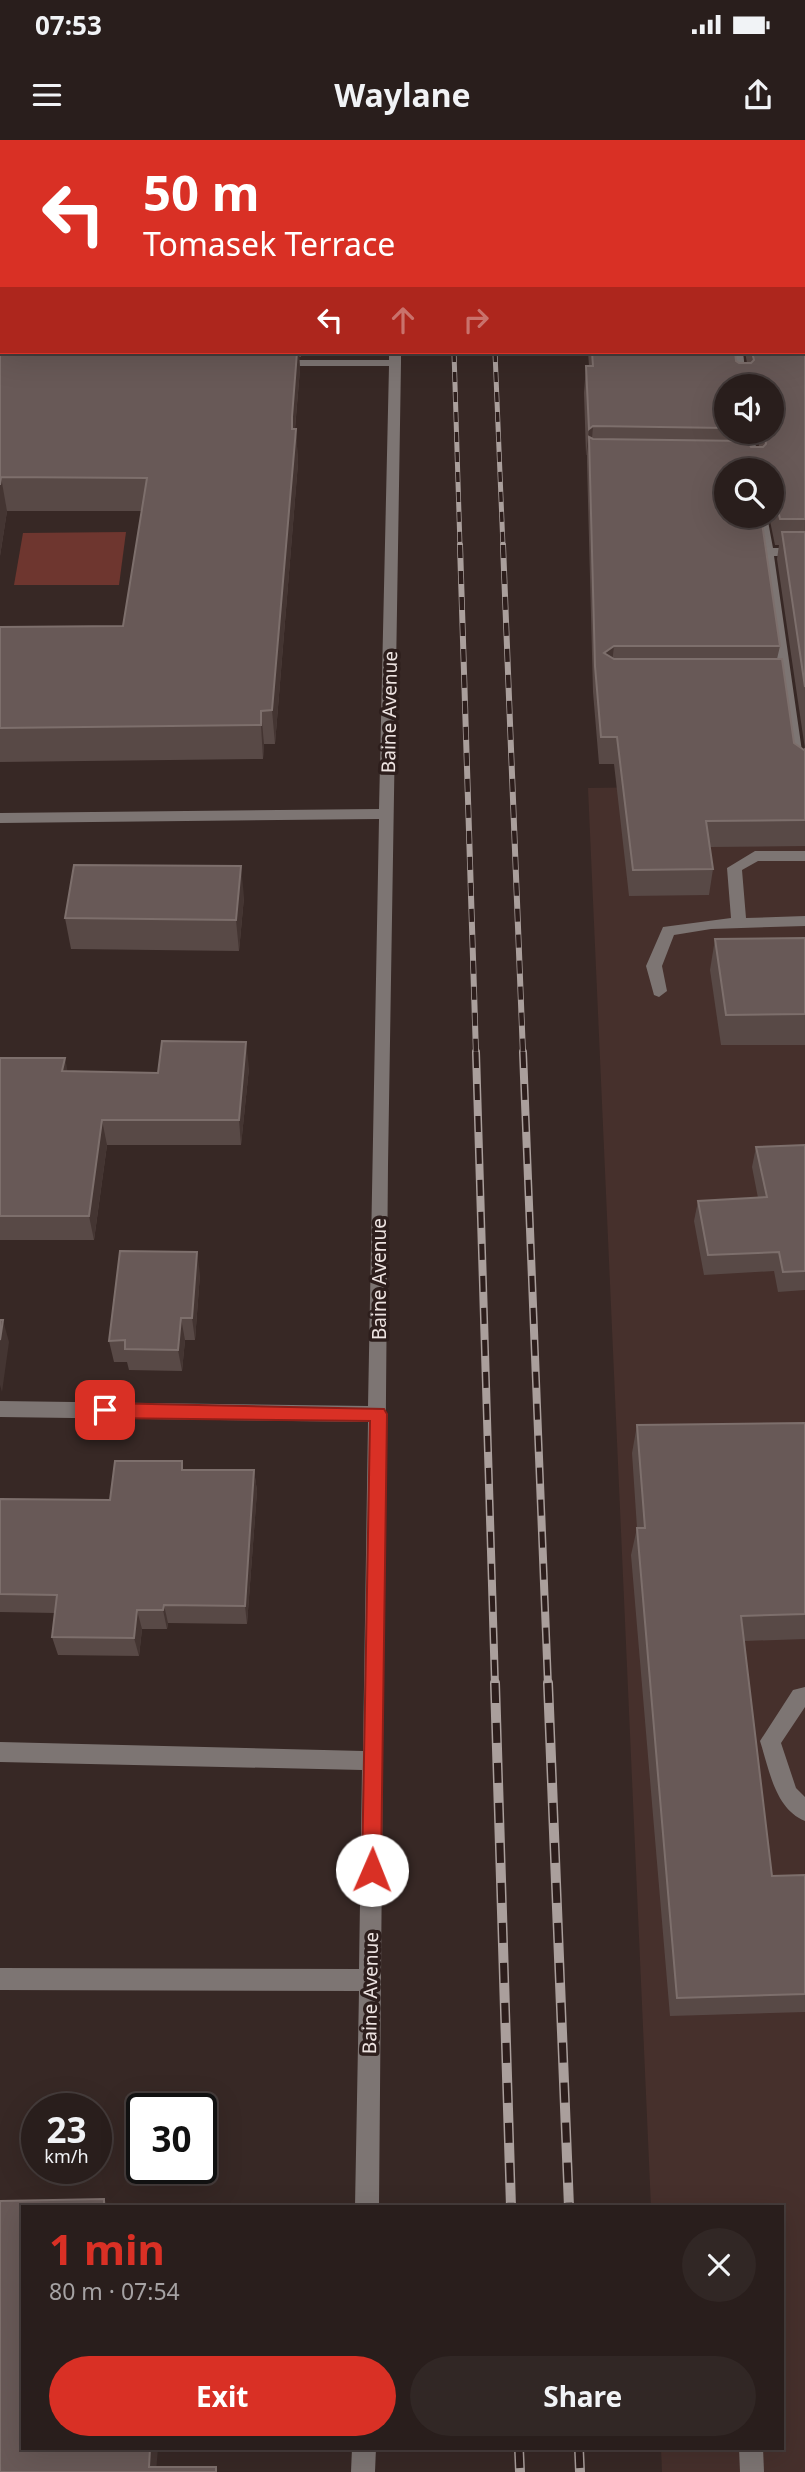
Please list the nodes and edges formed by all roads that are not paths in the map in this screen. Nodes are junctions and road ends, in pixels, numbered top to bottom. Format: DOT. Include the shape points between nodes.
graph roads {
  1 [pos="737,354"];
  2 [pos="395,357"];
  3 [pos="259,363"];
  4 [pos="740,374"];
  5 [pos="763,528"];
  6 [pos="767,552"];
  7 [pos="805,552"];
  8 [pos="798,769"];
  9 [pos="387,814"];
  10 [pos="0,818"];
  11 [pos="805,856"];
  12 [pos="805,921"];
  13 [pos="739,923"];
  14 [pos="659,991"];
  15 [pos="0,1409"];
  16 [pos="378,1414"];
  17 [pos="805,1696"];
  18 [pos="0,1752"];
  19 [pos="373,1761"];
  20 [pos="805,1811"];
  21 [pos="0,1979"];
  22 [pos="371,1980"];
  23 [pos="367,2205"];
  24 [pos="364,2450"];
  25 [pos="751,2450"];
  26 [pos="363,2472"];
  27 [pos="752,2472"];
  1 -- 4 [label="street"];
  2 -- 3 [label="street"];
  2 -- 9 [label="street, Baine Avenue"];
  5 -- 6 [label="street"];
  6 -- 7 [label="street"];
  6 -- 8 [label="street" via="779,679"];
  9 -- 10 [label="street"];
  9 -- 16 [label="street, Baine Avenue"];
  11 -- 13 [label="street" via="755,856 734,868"];
  12 -- 13 [label="street"];
  13 -- 14 [label="street" via="668,931 654,966"];
  15 -- 16 [label="street"];
  16 -- 19 [label="street, Baine Avenue"];
  17 -- 20 [label="street" via="770,1741 788,1794"];
  18 -- 19 [label="street"];
  19 -- 22 [label="street, Baine Avenue"];
  21 -- 22 [label="street"];
  22 -- 23 [label="street, Baine Avenue"];
  24 -- 26 [label="street"];
  25 -- 27 [label="street"];
}
